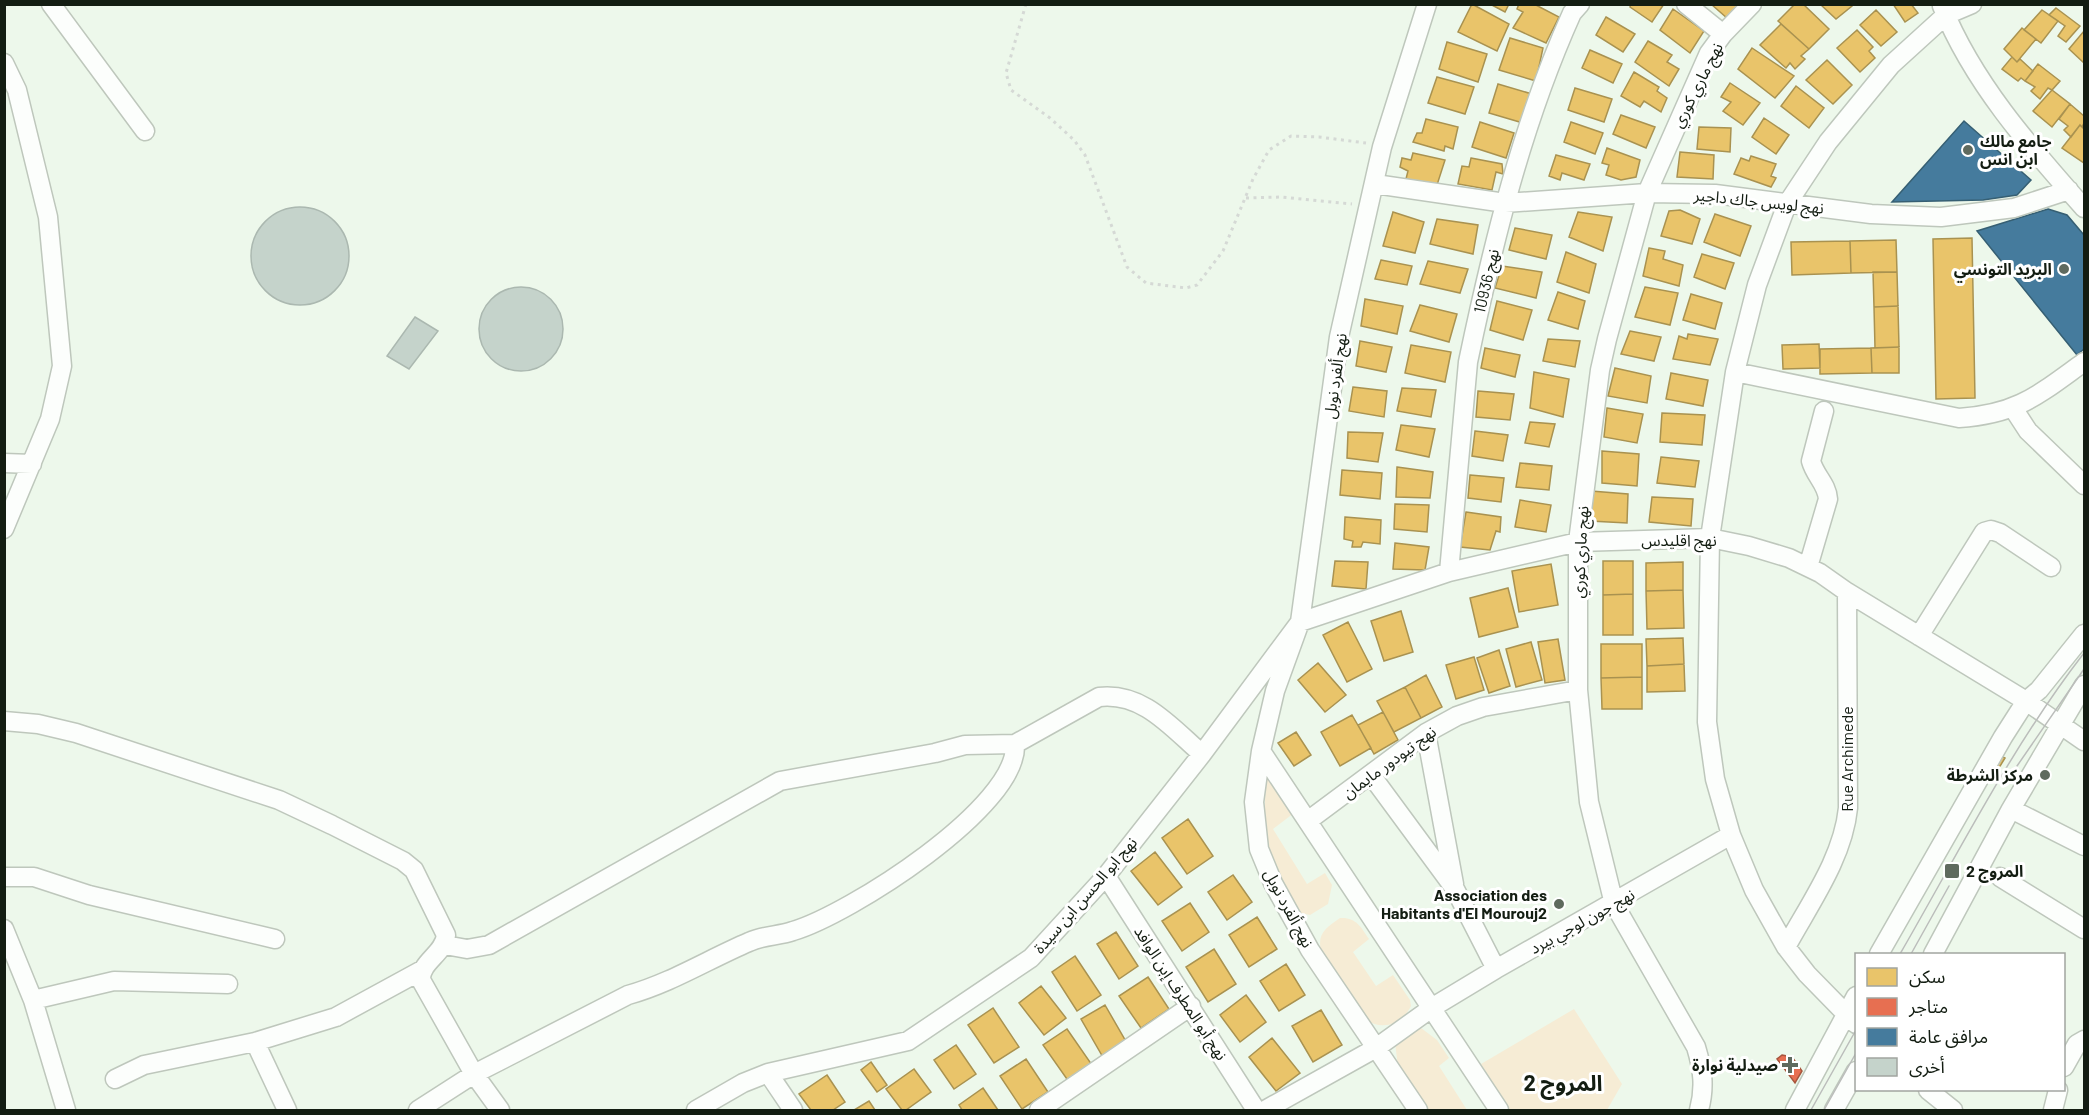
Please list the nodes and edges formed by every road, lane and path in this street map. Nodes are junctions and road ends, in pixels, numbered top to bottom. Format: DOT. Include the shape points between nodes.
graph roads {
  1 [pos="51,4"];
  2 [pos="1026,4"];
  3 [pos="1427,4"];
  4 [pos="1686,4"];
  5 [pos="1752,4"];
  6 [pos="1972,4"];
  7 [pos="1570,8"];
  8 [pos="1944,10"];
  9 [pos="1723,34"];
  10 [pos="4,63"];
  11 [pos="11,94"];
  12 [pos="145,131"];
  13 [pos="1382,147"];
  14 [pos="1375,184"];
  15 [pos="2069,190"];
  16 [pos="1647,193"];
  17 [pos="1246,198"];
  18 [pos="1505,202"];
  19 [pos="1787,204"];
  20 [pos="1369,206"];
  21 [pos="2085,208"];
  22 [pos="2085,362"];
  23 [pos="1735,372"];
  24 [pos="2013,408"];
  25 [pos="1824,411"];
  26 [pos="4,463"];
  27 [pos="32,464"];
  28 [pos="2085,485"];
  29 [pos="4,529"];
  30 [pos="1710,538"];
  31 [pos="1578,542"];
  32 [pos="1808,567"];
  33 [pos="2051,567"];
  34 [pos="1449,572"];
  35 [pos="1847,592"];
  36 [pos="1300,622"];
  37 [pos="2085,634"];
  38 [pos="1919,636"];
  39 [pos="2085,685"];
  40 [pos="1578,690"];
  41 [pos="2026,701"];
  42 [pos="4,721"];
  43 [pos="2060,724"];
  44 [pos="1426,733"];
  45 [pos="2085,741"];
  46 [pos="1015,744"];
  47 [pos="1261,751"];
  48 [pos="1202,754"];
  49 [pos="1371,775"];
  50 [pos="2011,809"];
  51 [pos="1309,820"];
  52 [pos="1731,835"];
  53 [pos="2085,846"];
  54 [pos="1106,876"];
  55 [pos="4,877"];
  56 [pos="2000,877"];
  57 [pos="1455,889"];
  58 [pos="1614,904"];
  59 [pos="4,929"];
  60 [pos="2085,929"];
  61 [pos="275,939"];
  62 [pos="445,945"];
  63 [pos="1786,947"];
  64 [pos="1880,953"];
  65 [pos="1934,953"];
  66 [pos="424,969"];
  67 [pos="1496,969"];
  68 [pos="228,984"];
  69 [pos="33,1000"];
  70 [pos="1191,1006"];
  71 [pos="1433,1007"];
  72 [pos="1852,1019"];
  73 [pos="2085,1040"];
  74 [pos="255,1042"];
  75 [pos="1376,1048"];
  76 [pos="2065,1065"];
  77 [pos="768,1073"];
  78 [pos="474,1074"];
  79 [pos="1855,1074"];
  80 [pos="115,1079"];
  81 [pos="1930,1091"];
  82 [pos="2058,1091"];
  83 [pos="1946,1108"];
  84 [pos="66,1110"];
  85 [pos="287,1110"];
  86 [pos="418,1110"];
  87 [pos="500,1110"];
  88 [pos="696,1110"];
  89 [pos="793,1110"];
  90 [pos="1039,1110"];
  91 [pos="1256,1110"];
  92 [pos="1265,1110"];
  93 [pos="1418,1110"];
  94 [pos="1499,1110"];
  95 [pos="1699,1110"];
  96 [pos="1795,1110"];
  97 [pos="1834,1110"];
  98 [pos="2053,1110"];
  1 -- 12 [label="street"];
  2 -- 17 [label="path" via="1006,73 1011,90 1050,118 1085,155 1127,267 1146,283 1186,288 1197,285 1223,251"];
  3 -- 13 [label="street, نهج ألفرد نوبل"];
  4 -- 9 [label="street"];
  5 -- 9 [label="street, نهج ماري كوري"];
  6 -- 8 [label="street"];
  7 -- 18 [label="street, نهج 10936"];
  8 -- 15 [label="street" via="1985,86"];
  8 -- 19 [label="street" via="1890,65 1828,142"];
  9 -- 16 [label="street, نهج ماري كوري" via="1691,90"];
  10 -- 11 [label="street"];
  11 -- 27 [label="street" via="48,217 62,366 50,419"];
  13 -- 14 [label="street, نهج ألفرد نوبل"];
  13 -- 17 [label="path" via="1354,140 1291,136 1269,150"];
  14 -- 18 [label="street, نهج لويس جاك داجير"];
  14 -- 20 [label="street, نهج ألفرد نوبل"];
  15 -- 19 [label="street, نهج لويس جاك داجير" via="2014,208 1941,217"];
  15 -- 21 [label="street"];
  16 -- 18 [label="street, نهج لويس جاك داجير"];
  16 -- 19 [label="street, نهج لويس جاك داجير" via="1715,194"];
  16 -- 31 [label="street, نهج ماري كوري" via="1600,370"];
  17 -- 20 [label="path" via="1281,197"];
  18 -- 34 [label="street, نهج 10936" via="1468,362"];
  19 -- 23 [label="street" via="1757,285"];
  20 -- 36 [label="street, نهج ألفرد نوبل" via="1339,337"];
  22 -- 24 [label="street" via="2027,403"];
  23 -- 24 [label="street" via="1959,418 1988,416"];
  23 -- 30 [label="street"];
  24 -- 28 [label="street" via="2028,430"];
  25 -- 32 [label="street" via="1811,461 1827,489 1828,499"];
  26 -- 27 [label="street"];
  27 -- 29 [label="street"];
  30 -- 31 [label="street, نهج اقليدس"];
  30 -- 32 [label="street, نهج اقليدس" via="1749,546"];
  30 -- 52 [label="street" via="1707,722 1715,779"];
  31 -- 34 [label="street, نهج اقليدس"];
  31 -- 40 [label="street, نهج ماري كوري"];
  32 -- 35 [label="street, نهج اقليدس"];
  33 -- 38 [label="street" via="2000,533 1984,532"];
  34 -- 36 [label="street, نهج اقليدس"];
  35 -- 38 [label="street, نهج اقليدس"];
  35 -- 63 [label="street, Rue Archimede" via="1846,831"];
  36 -- 47 [label="street, نهج ألفرد نوبل" via="1275,691"];
  36 -- 48 [label="street, نهج ابو الحسن ابن سيدة"];
  37 -- 41 [label="street"];
  38 -- 41 [label="street, نهج اقليدس"];
  39 -- 43 [label="street"];
  40 -- 44 [label="street, نهج تيودور مايمان" via="1483,707 1456,716"];
  40 -- 58 [label="street, نهج ماري كوري" via="1589,802"];
  41 -- 43 [label="street, نهج اقليدس"];
  41 -- 64 [label="street"];
  42 -- 62 [label="street" via="38,724 76,734 279,800 403,861 420,879 442,924"];
  43 -- 45 [label="street, نهج اقليدس"];
  43 -- 50 [label="street"];
  44 -- 49 [label="street, نهج تيودور مايمان"];
  44 -- 57 [label="street"];
  46 -- 48 [label="street" via="1099,697 1113,695 1154,712"];
  46 -- 62 [label="street" via="965,745 780,781 489,945 467,949"];
  46 -- 78 [label="street" via="1016,757 993,794 952,836 920,861 834,913 794,931 751,941 648,989 628,994"];
  47 -- 51 [label="street"];
  47 -- 75 [label="street, نهج ألفرد نوبل" via="1254,802 1260,849 1273,883 1310,950"];
  48 -- 54 [label="street, نهج ابو الحسن ابن سيدة"];
  49 -- 51 [label="street, نهج تيودور مايمان"];
  49 -- 57 [label="street"];
  50 -- 53 [label="street"];
  50 -- 65 [label="street"];
  51 -- 71 [label="street"];
  52 -- 58 [label="street, نهج جون لوجي بيرد"];
  52 -- 63 [label="street" via="1754,890"];
  54 -- 70 [label="street, نهج أبو المطرف إبن الوافد"];
  54 -- 77 [label="street, نهج ابو الحسن ابن سيدة" via="1031,958 908,1041"];
  55 -- 61 [label="street" via="34,877 89,895"];
  56 -- 60 [label="street"];
  57 -- 67 [label="street"];
  58 -- 67 [label="street, نهج جون لوجي بيرد"];
  58 -- 95 [label="street, نهج ماري كوري" via="1696,1047 1702,1069"];
  59 -- 69 [label="street"];
  62 -- 66 [label="street"];
  63 -- 72 [label="street"];
  66 -- 74 [label="street" via="336,1017"];
  66 -- 78 [label="street" via="421,980"];
  67 -- 71 [label="street, نهج جون لوجي بيرد"];
  68 -- 69 [label="street" via="114,981"];
  69 -- 84 [label="street"];
  70 -- 90 [label="street"];
  70 -- 91 [label="street, نهج أبو المطرف إبن الوافد"];
  71 -- 75 [label="street"];
  71 -- 94 [label="street"];
  72 -- 96 [label="street"];
  73 -- 76 [label="street" via="2077,1044"];
  74 -- 80 [label="street" via="144,1065"];
  74 -- 85 [label="street"];
  75 -- 92 [label="street"];
  75 -- 93 [label="street, نهج ألفرد نوبل"];
  77 -- 88 [label="street, نهج ابو الحسن ابن سيدة"];
  77 -- 89 [label="street"];
  78 -- 86 [label="street"];
  78 -- 87 [label="street"];
  79 -- 97 [label="street"];
  81 -- 83 [label="street"];
  82 -- 98 [label="street"];
}
